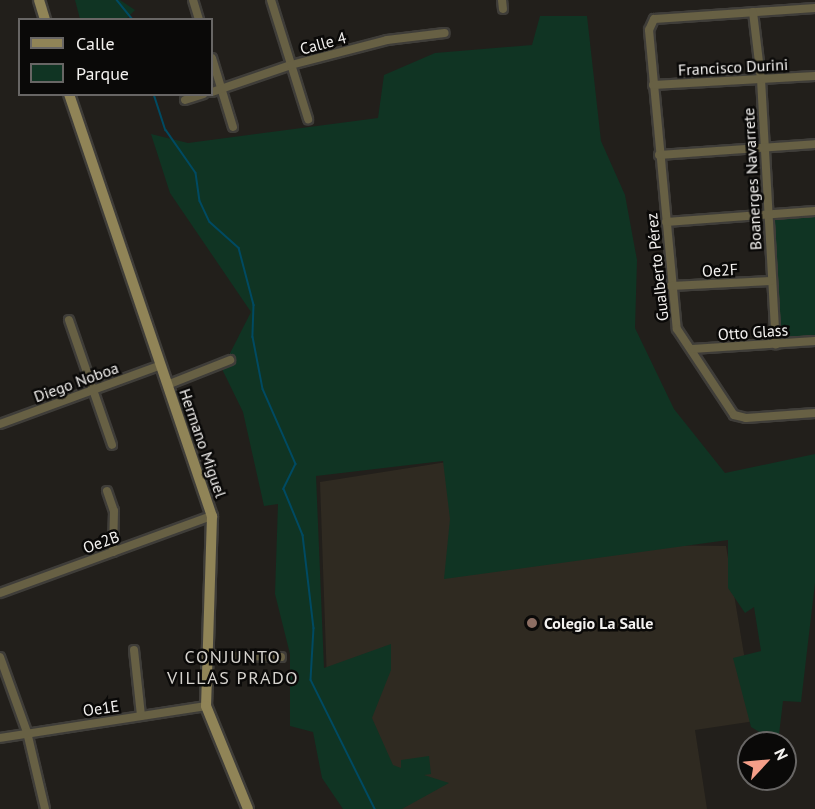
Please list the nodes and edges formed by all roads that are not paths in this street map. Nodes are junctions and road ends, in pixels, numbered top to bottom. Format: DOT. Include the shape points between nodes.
graph roads {
  1 [pos="39,0"];
  2 [pos="193,0"];
  3 [pos="271,0"];
  4 [pos="502,0"];
  5 [pos="815,8"];
  6 [pos="503,9"];
  7 [pos="753,12"];
  8 [pos="44,18"];
  9 [pos="198,18"];
  10 [pos="445,33"];
  11 [pos="213,61"];
  12 [pos="291,65"];
  13 [pos="815,76"];
  14 [pos="761,79"];
  15 [pos="653,85"];
  16 [pos="221,89"];
  17 [pos="213,92"];
  18 [pos="70,96"];
  19 [pos="197,96"];
  20 [pos="185,100"];
  21 [pos="308,119"];
  22 [pos="233,127"];
  23 [pos="815,144"];
  24 [pos="764,147"];
  25 [pos="659,154"];
  26 [pos="815,211"];
  27 [pos="767,213"];
  28 [pos="666,222"];
  29 [pos="771,281"];
  30 [pos="671,286"];
  31 [pos="69,320"];
  32 [pos="815,341"];
  33 [pos="776,345"];
  34 [pos="692,349"];
  35 [pos="230,360"];
  36 [pos="161,365"];
  37 [pos="167,385"];
  38 [pos="93,391"];
  39 [pos="815,413"];
  40 [pos="0,424"];
  41 [pos="112,445"];
  42 [pos="106,491"];
  43 [pos="212,516"];
  44 [pos="113,552"];
  45 [pos="0,593"];
  46 [pos="134,650"];
  47 [pos="208,655"];
  48 [pos="0,657"];
  49 [pos="280,657"];
  50 [pos="206,706"];
  51 [pos="141,716"];
  52 [pos="27,732"];
  53 [pos="0,738"];
  54 [pos="45,809"];
  55 [pos="248,809"];
  1 -- 8 [label="street"];
  2 -- 9 [label="street"];
  3 -- 12 [label="street"];
  4 -- 6 [label="street"];
  5 -- 7 [label="street"];
  7 -- 14 [label="street, Boanerges Navarrete"];
  7 -- 15 [label="street, Gualberto Pérez" via="654,19 649,30"];
  10 -- 12 [label="street, Calle 4" via="387,40"];
  11 -- 16 [label="street"];
  12 -- 16 [label="street, Calle 4"];
  12 -- 21 [label="street"];
  13 -- 14 [label="street, Francisco Durini"];
  14 -- 15 [label="street, Francisco Durini"];
  14 -- 24 [label="street, Boanerges Navarrete"];
  15 -- 25 [label="street, Gualberto Pérez"];
  16 -- 17 [label="street, Calle 4"];
  16 -- 22 [label="street"];
  18 -- 36 [label="street, Hermano Miguel"];
  19 -- 20 [label="street"];
  23 -- 24 [label="street"];
  24 -- 25 [label="street"];
  24 -- 27 [label="street, Boanerges Navarrete"];
  25 -- 28 [label="street, Gualberto Pérez"];
  26 -- 27 [label="street"];
  27 -- 28 [label="street"];
  27 -- 29 [label="street, Boanerges Navarrete"];
  28 -- 30 [label="street, Gualberto Pérez"];
  29 -- 30 [label="street, Oe2F"];
  29 -- 33 [label="street, Boanerges Navarrete"];
  30 -- 34 [label="street, Gualberto Pérez" via="675,321"];
  31 -- 38 [label="street"];
  32 -- 33 [label="street, Otto Glass"];
  33 -- 34 [label="street, Otto Glass"];
  34 -- 39 [label="street, Gualberto Pérez" via="734,415 746,418"];
  35 -- 37 [label="street"];
  36 -- 37 [label="street, Hermano Miguel"];
  36 -- 38 [label="street, Diego Noboa"];
  37 -- 43 [label="street, Hermano Miguel"];
  38 -- 40 [label="street, Diego Noboa"];
  38 -- 41 [label="street"];
  42 -- 44 [label="street" via="114,511"];
  43 -- 44 [label="street, Oe2B"];
  43 -- 47 [label="street, Hermano Miguel"];
  44 -- 45 [label="street, Oe2B"];
  46 -- 51 [label="street"];
  47 -- 49 [label="street"];
  47 -- 50 [label="street, Hermano Miguel"];
  48 -- 52 [label="street"];
  50 -- 51 [label="street, Oe1E"];
  50 -- 55 [label="street, Hermano Miguel"];
  51 -- 52 [label="street, Oe1E"];
  52 -- 53 [label="street, Oe1E"];
  52 -- 54 [label="street"];
}
